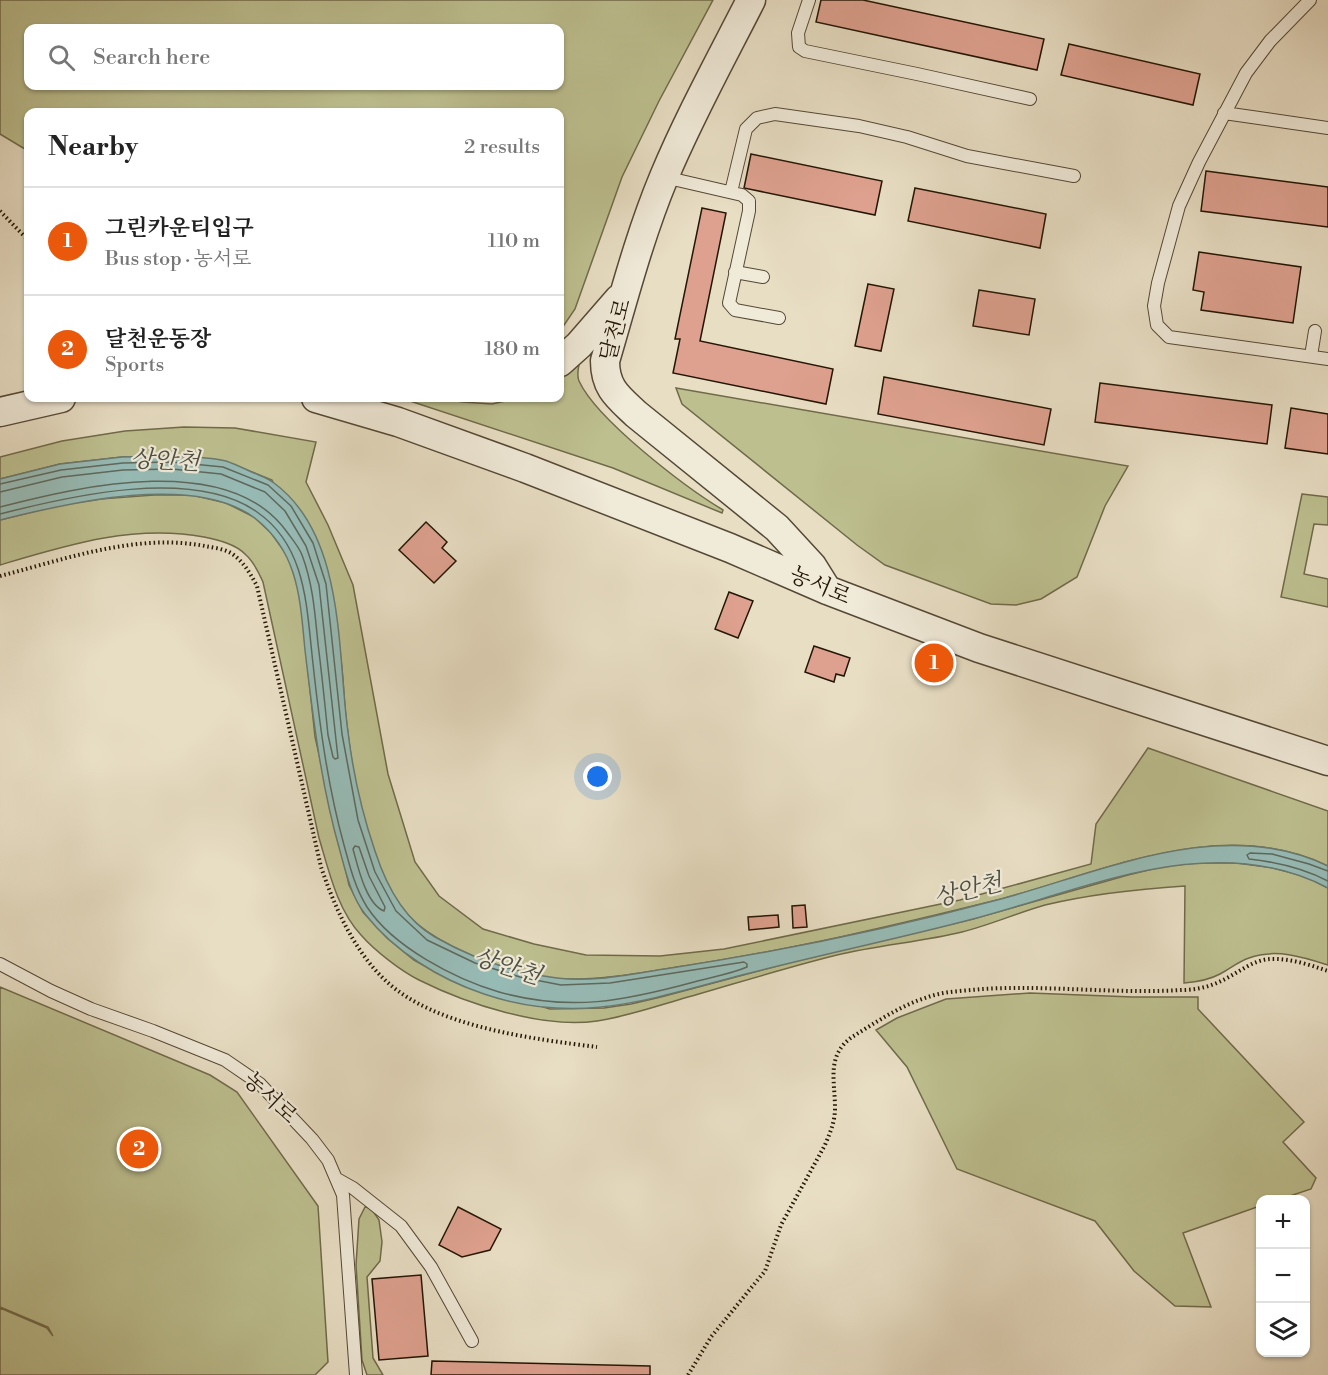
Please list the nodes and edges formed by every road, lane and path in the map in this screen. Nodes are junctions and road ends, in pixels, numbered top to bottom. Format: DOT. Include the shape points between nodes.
graph roads {
  1 [pos="751,0"];
  2 [pos="809,0"];
  3 [pos="1310,0"];
  4 [pos="1030,99"];
  5 [pos="1224,113"];
  6 [pos="1328,128"];
  7 [pos="1074,176"];
  8 [pos="664,177"];
  9 [pos="731,192"];
  10 [pos="0,211"];
  11 [pos="24,236"];
  12 [pos="735,272"];
  13 [pos="763,277"];
  14 [pos="626,291"];
  15 [pos="779,318"];
  16 [pos="1315,332"];
  17 [pos="1311,356"];
  18 [pos="564,358"];
  19 [pos="1328,358"];
  20 [pos="44,402"];
  21 [pos="330,402"];
  22 [pos="0,412"];
  23 [pos="0,576"];
  24 [pos="828,590"];
  25 [pos="1328,761"];
  26 [pos="0,964"];
  27 [pos="1328,971"];
  28 [pos="597,1047"];
  29 [pos="337,1179"];
  30 [pos="472,1341"];
  31 [pos="356,1375"];
  32 [pos="688,1375"];
  1 -- 8 [label="street, 달천로"];
  2 -- 4 [label="lane" via="797,40 804,51"];
  3 -- 5 [label="lane" via="1259,55"];
  5 -- 6 [label="lane"];
  5 -- 17 [label="lane" via="1176,217 1156,294 1157,325 1178,340"];
  7 -- 9 [label="lane" via="967,156 860,126 775,114 757,118 746,129"];
  8 -- 9 [label="lane"];
  8 -- 14 [label="street, 달천로"];
  9 -- 12 [label="lane" via="749,201"];
  10 -- 11 [label="path"];
  12 -- 13 [label="lane"];
  12 -- 15 [label="lane" via="729,297 731,307"];
  14 -- 18 [label="street"];
  14 -- 24 [label="street, 달천로" via="605,361 607,381 616,395 777,528"];
  16 -- 17 [label="lane"];
  17 -- 19 [label="lane"];
  20 -- 22 [label="street"];
  21 -- 24 [label="street, 농서로" via="525,468"];
  23 -- 28 [label="path" via="137,543 166,541 234,554 257,586 321,867 337,910 373,968 406,996 453,1019 541,1040"];
  24 -- 25 [label="street, 농서로" via="979,648"];
  26 -- 29 [label="lane, 농서로" via="91,1009 225,1060 260,1084 286,1110 328,1160"];
  27 -- 32 [label="path" via="1268,959 1203,988 1028,988 944,993 911,1004 852,1037 835,1056 835,1109 830,1133 781,1225 765,1271 711,1337"];
  29 -- 30 [label="lane" via="401,1226 431,1267"];
  29 -- 31 [label="lane, 농서로" via="346,1220"];
}
